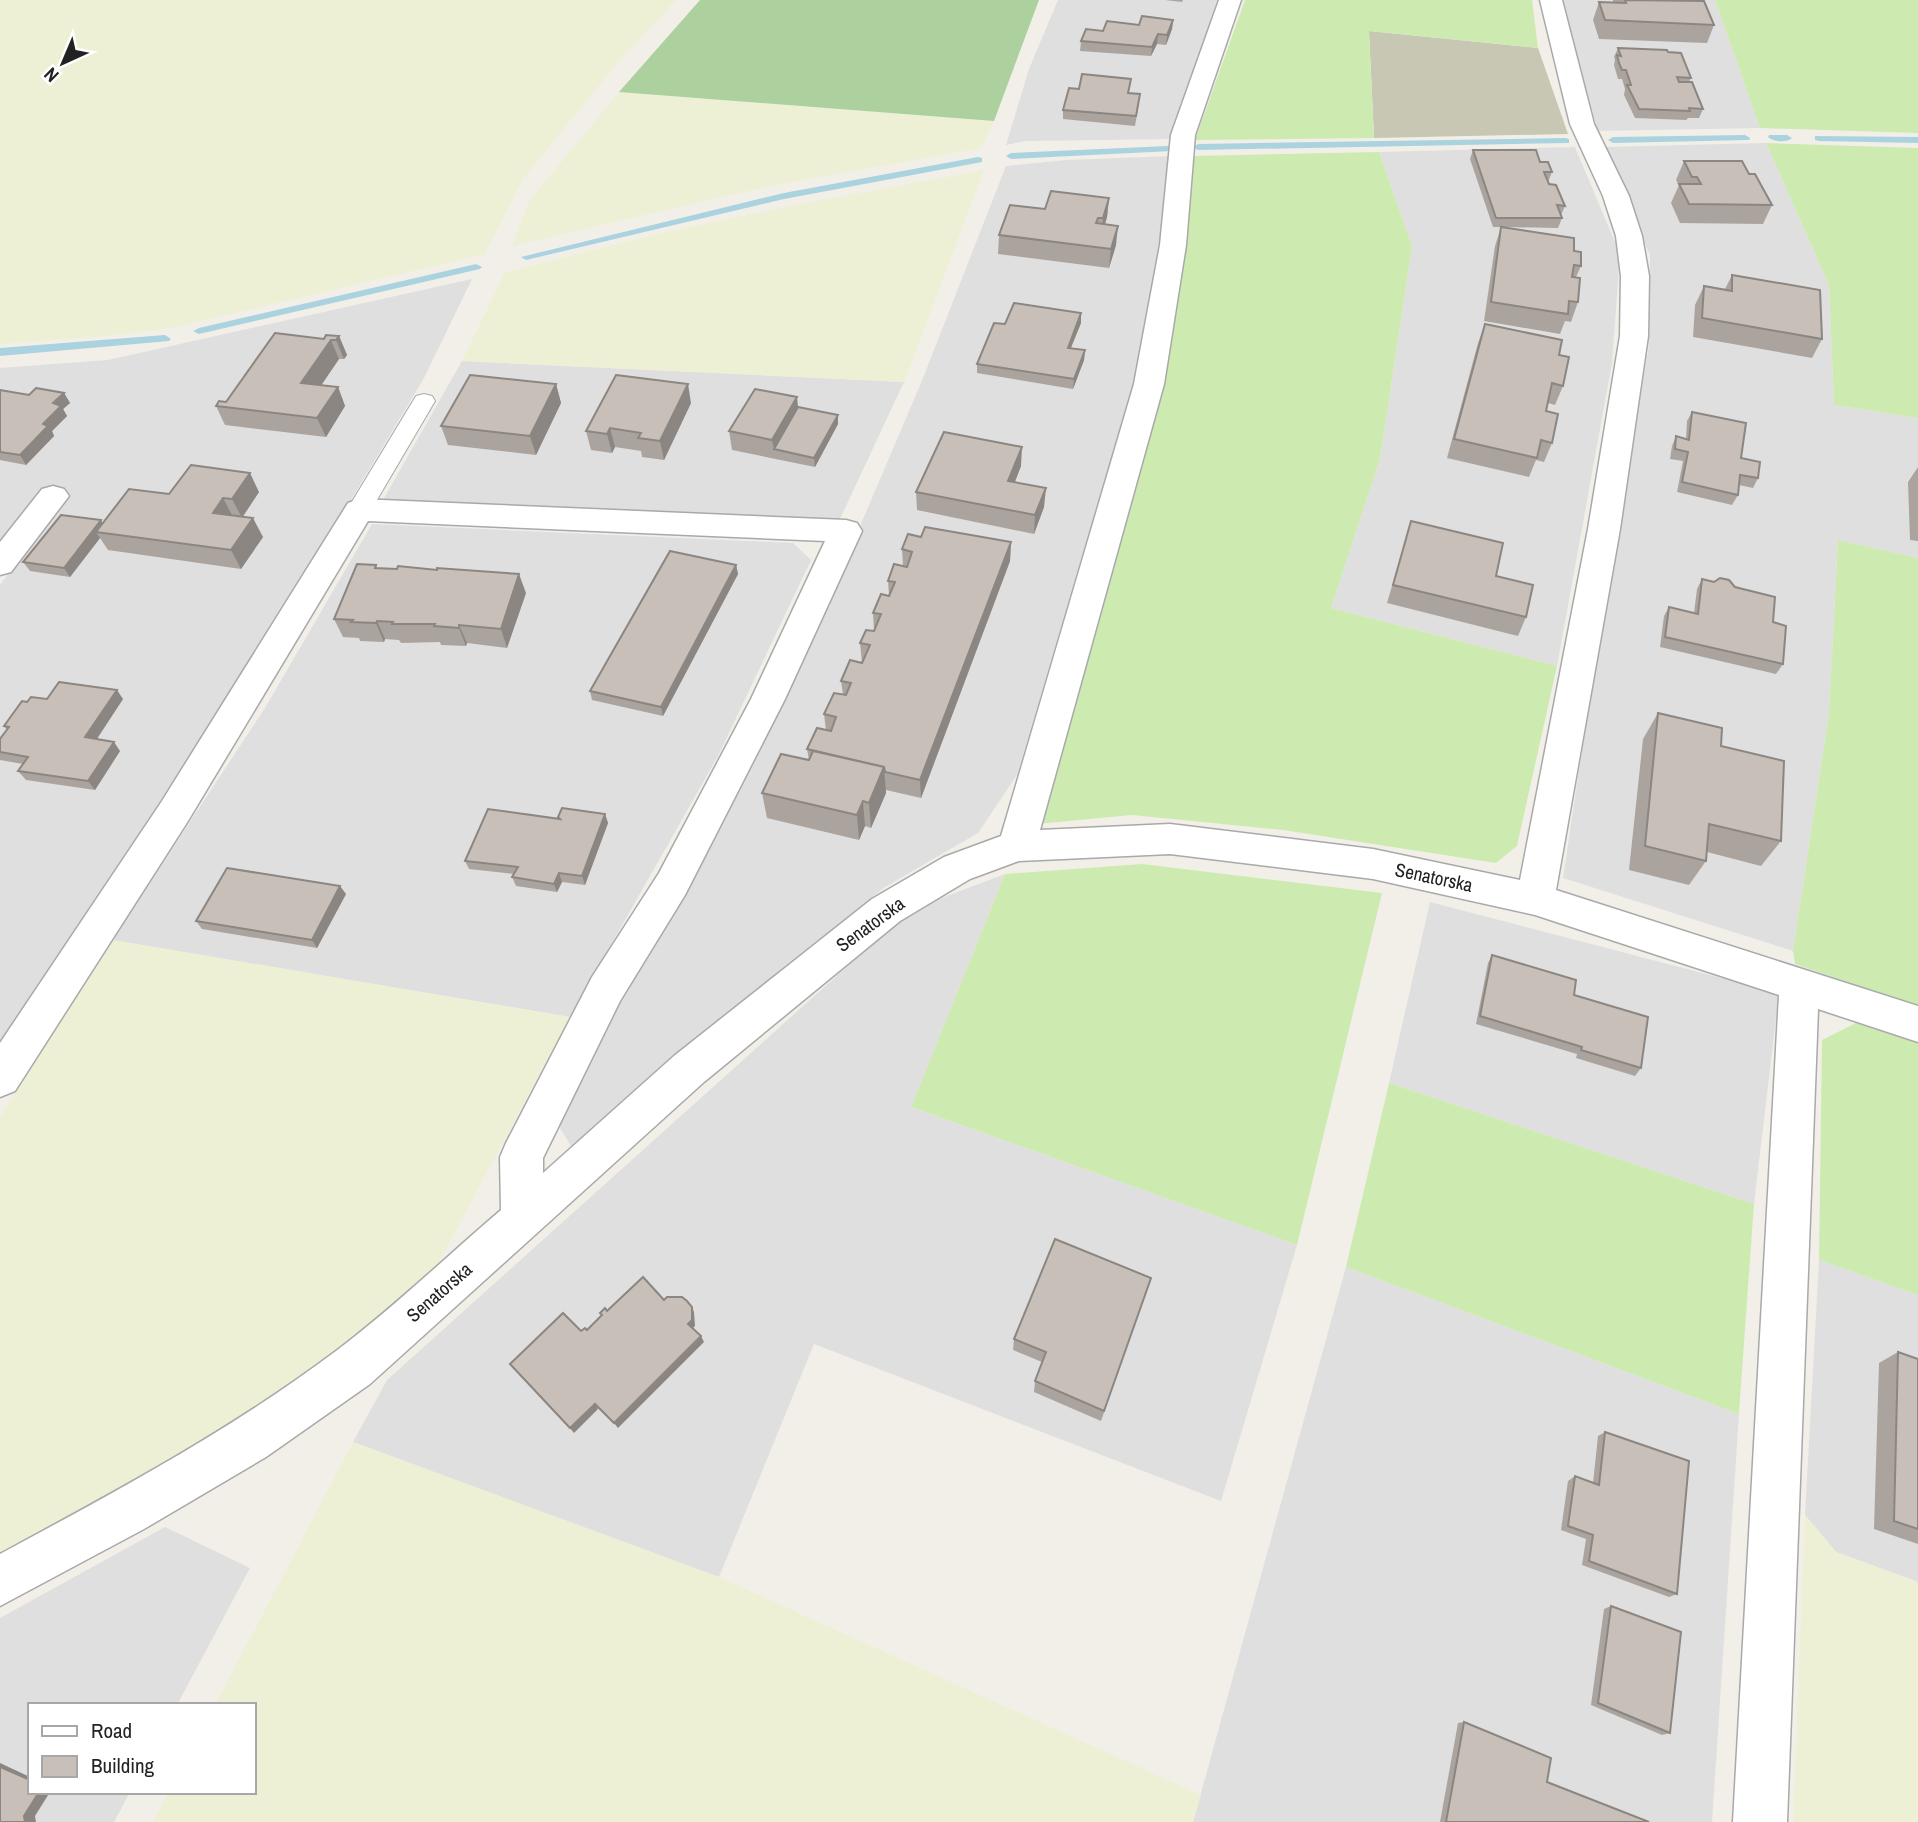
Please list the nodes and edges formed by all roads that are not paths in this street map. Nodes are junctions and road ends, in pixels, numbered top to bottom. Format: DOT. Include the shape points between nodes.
graph roads {
  1 [pos="1230,0"];
  2 [pos="1551,0"];
  3 [pos="424,401"];
  4 [pos="53,496"];
  5 [pos="359,510"];
  6 [pos="0,564"];
  7 [pos="1017,846"];
  8 [pos="1535,899"];
  9 [pos="1799,986"];
  10 [pos="1918,1024"];
  11 [pos="0,1078"];
  12 [pos="523,1219"];
  13 [pos="0,1581"];
  14 [pos="1760,1822"];
  1 -- 7 [label="street" via="1183,135 1173,245 1149,384"];
  2 -- 8 [label="street" via="1582,124 1616,196 1635,276 1634,324 1604,529"];
  3 -- 5 [label="lane"];
  4 -- 6 [label="street"];
  5 -- 11 [label="street" via="175,811"];
  5 -- 12 [label="street" via="846,531 762,711 671,884 606,989 521,1157"];
  7 -- 8 [label="street, Senatorska" via="1170,839 1373,864"];
  7 -- 12 [label="street, Senatorska" via="957,868 886,910 689,1069"];
  8 -- 9 [label="street, Senatorska"];
  9 -- 10 [label="street, Senatorska"];
  9 -- 14 [label="street"];
  12 -- 13 [label="street, Senatorska" via="353,1367 248,1440"];
}
